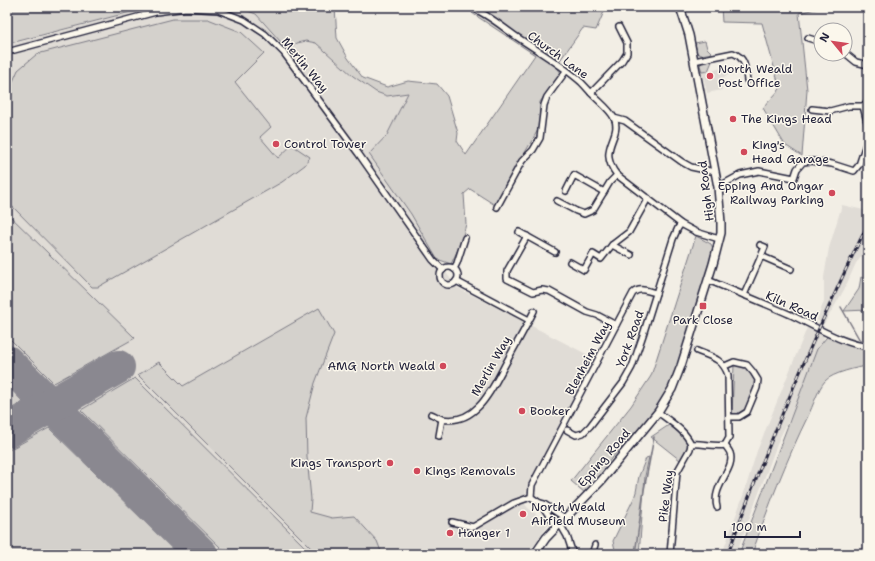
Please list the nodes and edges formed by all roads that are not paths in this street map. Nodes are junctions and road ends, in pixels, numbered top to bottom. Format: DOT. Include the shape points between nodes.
graph roads {
  1 [pos="470,7"];
  2 [pos="680,7"];
  3 [pos="619,28"];
  4 [pos="808,38"];
  5 [pos="813,40"];
  6 [pos="7,52"];
  7 [pos="853,60"];
  8 [pos="694,61"];
  9 [pos="868,65"];
  10 [pos="566,71"];
  11 [pos="747,80"];
  12 [pos="591,93"];
  13 [pos="868,101"];
  14 [pos="863,106"];
  15 [pos="812,108"];
  16 [pos="614,118"];
  17 [pos="868,126"];
  18 [pos="868,138"];
  19 [pos="710,171"];
  20 [pos="616,175"];
  21 [pos="718,187"];
  22 [pos="566,191"];
  23 [pos="604,192"];
  24 [pos="648,198"];
  25 [pos="557,201"];
  26 [pos="497,207"];
  27 [pos="681,224"];
  28 [pos="519,232"];
  29 [pos="527,236"];
  30 [pos="465,238"];
  31 [pos="719,239"];
  32 [pos="612,245"];
  33 [pos="760,245"];
  34 [pos="555,252"];
  35 [pos="630,255"];
  36 [pos="762,256"];
  37 [pos="570,262"];
  38 [pos="454,269"];
  39 [pos="791,269"];
  40 [pos="443,270"];
  41 [pos="708,280"];
  42 [pos="456,281"];
  43 [pos="656,293"];
  44 [pos="744,295"];
  45 [pos="534,311"];
  46 [pos="529,320"];
  47 [pos="616,325"];
  48 [pos="868,346"];
  49 [pos="697,351"];
  50 [pos="725,366"];
  51 [pos="658,412"];
  52 [pos="431,414"];
  53 [pos="729,417"];
  54 [pos="442,419"];
  55 [pos="566,430"];
  56 [pos="439,436"];
  57 [pos="691,444"];
  58 [pos="725,445"];
  59 [pos="531,497"];
  60 [pos="540,504"];
  61 [pos="717,507"];
  62 [pos="565,518"];
  63 [pos="452,522"];
  64 [pos="558,525"];
  65 [pos="595,545"];
  66 [pos="535,554"];
  67 [pos="573,554"];
  68 [pos="592,554"];
  69 [pos="670,554"];
  1 -- 10 [label="street, Church Lane"];
  2 -- 8 [label="main road, High Road"];
  3 -- 12 [label="street" via="627,43 627,53"];
  4 -- 5 [label="street"];
  6 -- 40 [label="street, Merlin Way" via="156,12 186,8 218,10 244,20 265,34 284,53 433,260"];
  7 -- 9 [label="street"];
  8 -- 11 [label="street" via="733,53 740,56 744,62"];
  8 -- 21 [label="main road, High Road"];
  10 -- 12 [label="street, Church Lane"];
  10 -- 26 [label="street" via="547,96 540,138 522,161"];
  12 -- 16 [label="street, Church Lane"];
  13 -- 14 [label="street"];
  14 -- 15 [label="street" via="849,106 830,111"];
  14 -- 17 [label="street"];
  16 -- 19 [label="street, Church Lane" via="625,121 691,167"];
  16 -- 20 [label="street" via="615,129 608,150 611,167"];
  18 -- 21 [label="street" via="859,165 854,171 832,164 803,162 794,178 758,170 740,175"];
  20 -- 23 [label="street"];
  20 -- 24 [label="street"];
  21 -- 31 [label="main road, High Road" via="721,223"];
  22 -- 23 [label="street" via="574,176"];
  23 -- 25 [label="street" via="593,210 584,214"];
  24 -- 27 [label="street"];
  24 -- 32 [label="street" via="629,232"];
  27 -- 31 [label="street"];
  27 -- 43 [label="street, York Road" via="673,239"];
  28 -- 29 [label="street"];
  29 -- 34 [label="street"];
  29 -- 47 [label="street" via="507,271 507,279 533,292 549,291"];
  30 -- 38 [label="street"];
  31 -- 41 [label="main road, High Road"];
  32 -- 35 [label="street"];
  32 -- 37 [label="street" via="601,259 593,254 584,270"];
  33 -- 36 [label="street" via="765,247"];
  36 -- 39 [label="street"];
  36 -- 44 [label="street"];
  38 -- 40 [label="street" via="450,267"];
  38 -- 42 [label="street" via="458,273"];
  40 -- 42 [label="street" via="440,277 443,282 450,285"];
  41 -- 44 [label="street, Kiln Road"];
  41 -- 51 [label="main road, High Road" via="681,366 672,389"];
  42 -- 46 [label="street"];
  43 -- 47 [label="street, Blenheim Way" via="637,290 633,293"];
  43 -- 55 [label="street, York Road" via="637,355 623,383 583,433 576,435"];
  44 -- 48 [label="street, Kiln Road" via="831,335"];
  45 -- 46 [label="street, Merlin Way"];
  46 -- 54 [label="street, Merlin Way" via="489,395 475,410 462,418"];
  47 -- 59 [label="street, Blenheim Way" via="532,485"];
  49 -- 50 [label="street" via="713,357"];
  50 -- 53 [label="street" via="728,375"];
  50 -- 53 [label="street" via="734,362 747,365 758,380 758,388 746,412 739,417"];
  51 -- 57 [label="street" via="683,433"];
  51 -- 62 [label="main road, Epping Road" via="604,477"];
  52 -- 54 [label="street, Merlin Way"];
  53 -- 58 [label="street" via="729,438"];
  54 -- 56 [label="street"];
  57 -- 58 [label="street"];
  57 -- 69 [label="street, Pike Way" via="677,472"];
  58 -- 61 [label="street" via="730,453 731,463 716,494"];
  59 -- 60 [label="street"];
  59 -- 63 [label="street" via="514,503 473,527"];
  60 -- 62 [label="street"];
  60 -- 64 [label="street"];
  62 -- 64 [label="main road, Epping Road"];
  64 -- 66 [label="main road, Epping Road"];
  64 -- 67 [label="street" via="567,536"];
  65 -- 68 [label="street"];
}
